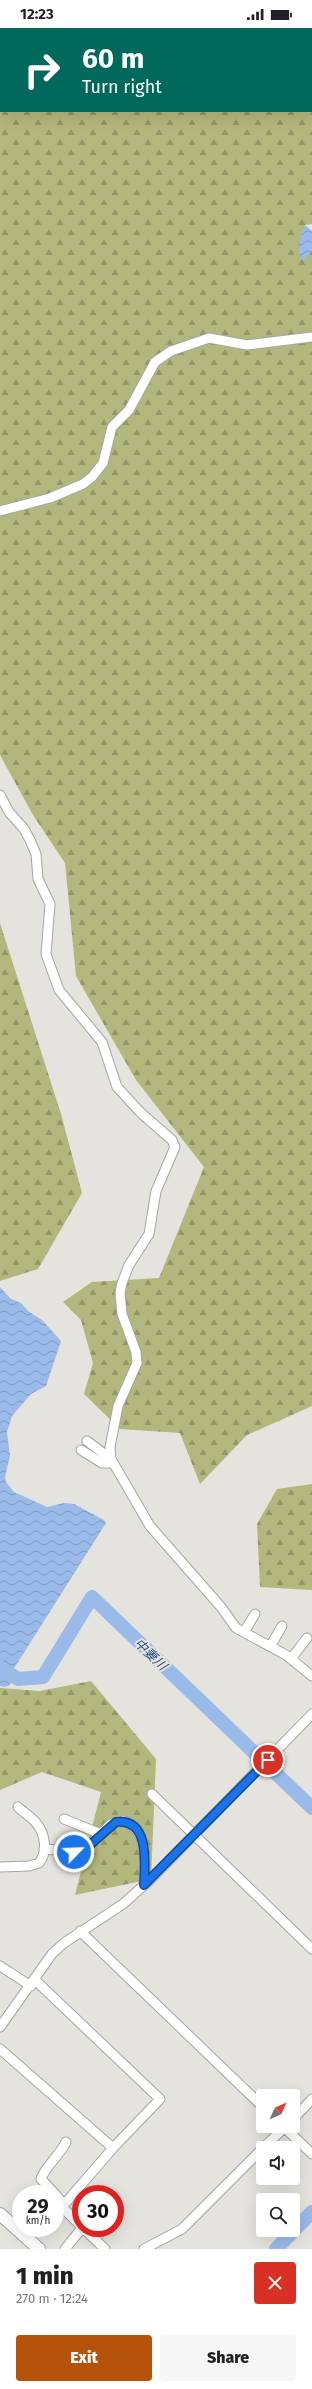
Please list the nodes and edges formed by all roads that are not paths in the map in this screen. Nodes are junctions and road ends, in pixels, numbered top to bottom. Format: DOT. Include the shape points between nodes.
graph roads {
  1 [pos="312,337"];
  2 [pos="0,511"];
  3 [pos="0,795"];
  4 [pos="87,1441"];
  5 [pos="81,1450"];
  6 [pos="112,1461"];
  7 [pos="255,1614"];
  8 [pos="282,1626"];
  9 [pos="244,1632"];
  10 [pos="307,1638"];
  11 [pos="271,1646"];
  12 [pos="291,1659"];
  13 [pos="312,1676"];
  14 [pos="312,1714"];
  15 [pos="152,1794"];
  16 [pos="18,1807"];
  17 [pos="64,1819"];
  18 [pos="101,1834"];
  19 [pos="194,1836"];
  20 [pos="44,1849"];
  21 [pos="0,1867"];
  22 [pos="144,1885"];
  23 [pos="80,1931"];
  24 [pos="312,1949"];
  25 [pos="0,1966"];
  26 [pos="33,1983"];
  27 [pos="0,2027"];
  28 [pos="0,2049"];
  29 [pos="312,2099"];
  30 [pos="256,2100"];
  31 [pos="300,2112"];
  32 [pos="278,2133"];
  33 [pos="292,2133"];
  34 [pos="270,2141"];
  35 [pos="66,2142"];
  36 [pos="113,2148"];
  37 [pos="312,2154"];
  38 [pos="256,2155"];
  39 [pos="47,2185"];
  40 [pos="64,2205"];
  41 [pos="64,2209"];
  42 [pos="0,2214"];
  43 [pos="72,2217"];
  44 [pos="74,2237"];
  45 [pos="92,2237"];
  46 [pos="39,2249"];
  47 [pos="65,2249"];
  48 [pos="105,2249"];
  49 [pos="144,2249"];
  1 -- 2 [label="street" via="247,345 209,338 172,351 155,362 129,410 112,427 103,463 92,477 83,484 50,498"];
  3 -- 6 [label="street" via="9,812 24,829 36,854 38,878 50,904 46,954 59,990 102,1042 117,1086 141,1113 172,1140 175,1147 156,1191 149,1234 129,1265 122,1283 122,1314 136,1352 137,1362 118,1406 110,1447"];
  4 -- 6 [label="street"];
  5 -- 6 [label="street" via="102,1463"];
  6 -- 9 [label="street" via="150,1526 221,1607 232,1624"];
  7 -- 9 [label="street"];
  8 -- 11 [label="street"];
  9 -- 11 [label="street"];
  10 -- 12 [label="street"];
  11 -- 12 [label="street"];
  12 -- 13 [label="street"];
  14 -- 19 [label="street"];
  15 -- 19 [label="street"];
  16 -- 20 [label="street" via="38,1824"];
  17 -- 18 [label="street"];
  18 -- 20 [label="street" via="82,1852"];
  18 -- 22 [label="street" via="116,1822 124,1821 134,1826 144,1844"];
  19 -- 22 [label="street"];
  19 -- 24 [label="street"];
  20 -- 21 [label="street" via="39,1863"];
  22 -- 23 [label="street" via="123,1904"];
  23 -- 26 [label="street" via="52,1954"];
  23 -- 30 [label="street"];
  25 -- 26 [label="street"];
  26 -- 27 [label="street"];
  26 -- 36 [label="street" via="160,2099"];
  28 -- 36 [label="street"];
  29 -- 31 [label="street"];
  32 -- 34 [label="street"];
  33 -- 37 [label="street"];
  35 -- 39 [label="street" via="60,2154 43,2173 42,2179"];
  36 -- 40 [label="street"];
  38 -- 49 [label="street" via="182,2229"];
  41 -- 43 [label="street"];
  42 -- 46 [label="main road"];
  44 -- 47 [label="street"];
  45 -- 48 [label="street"];
}
